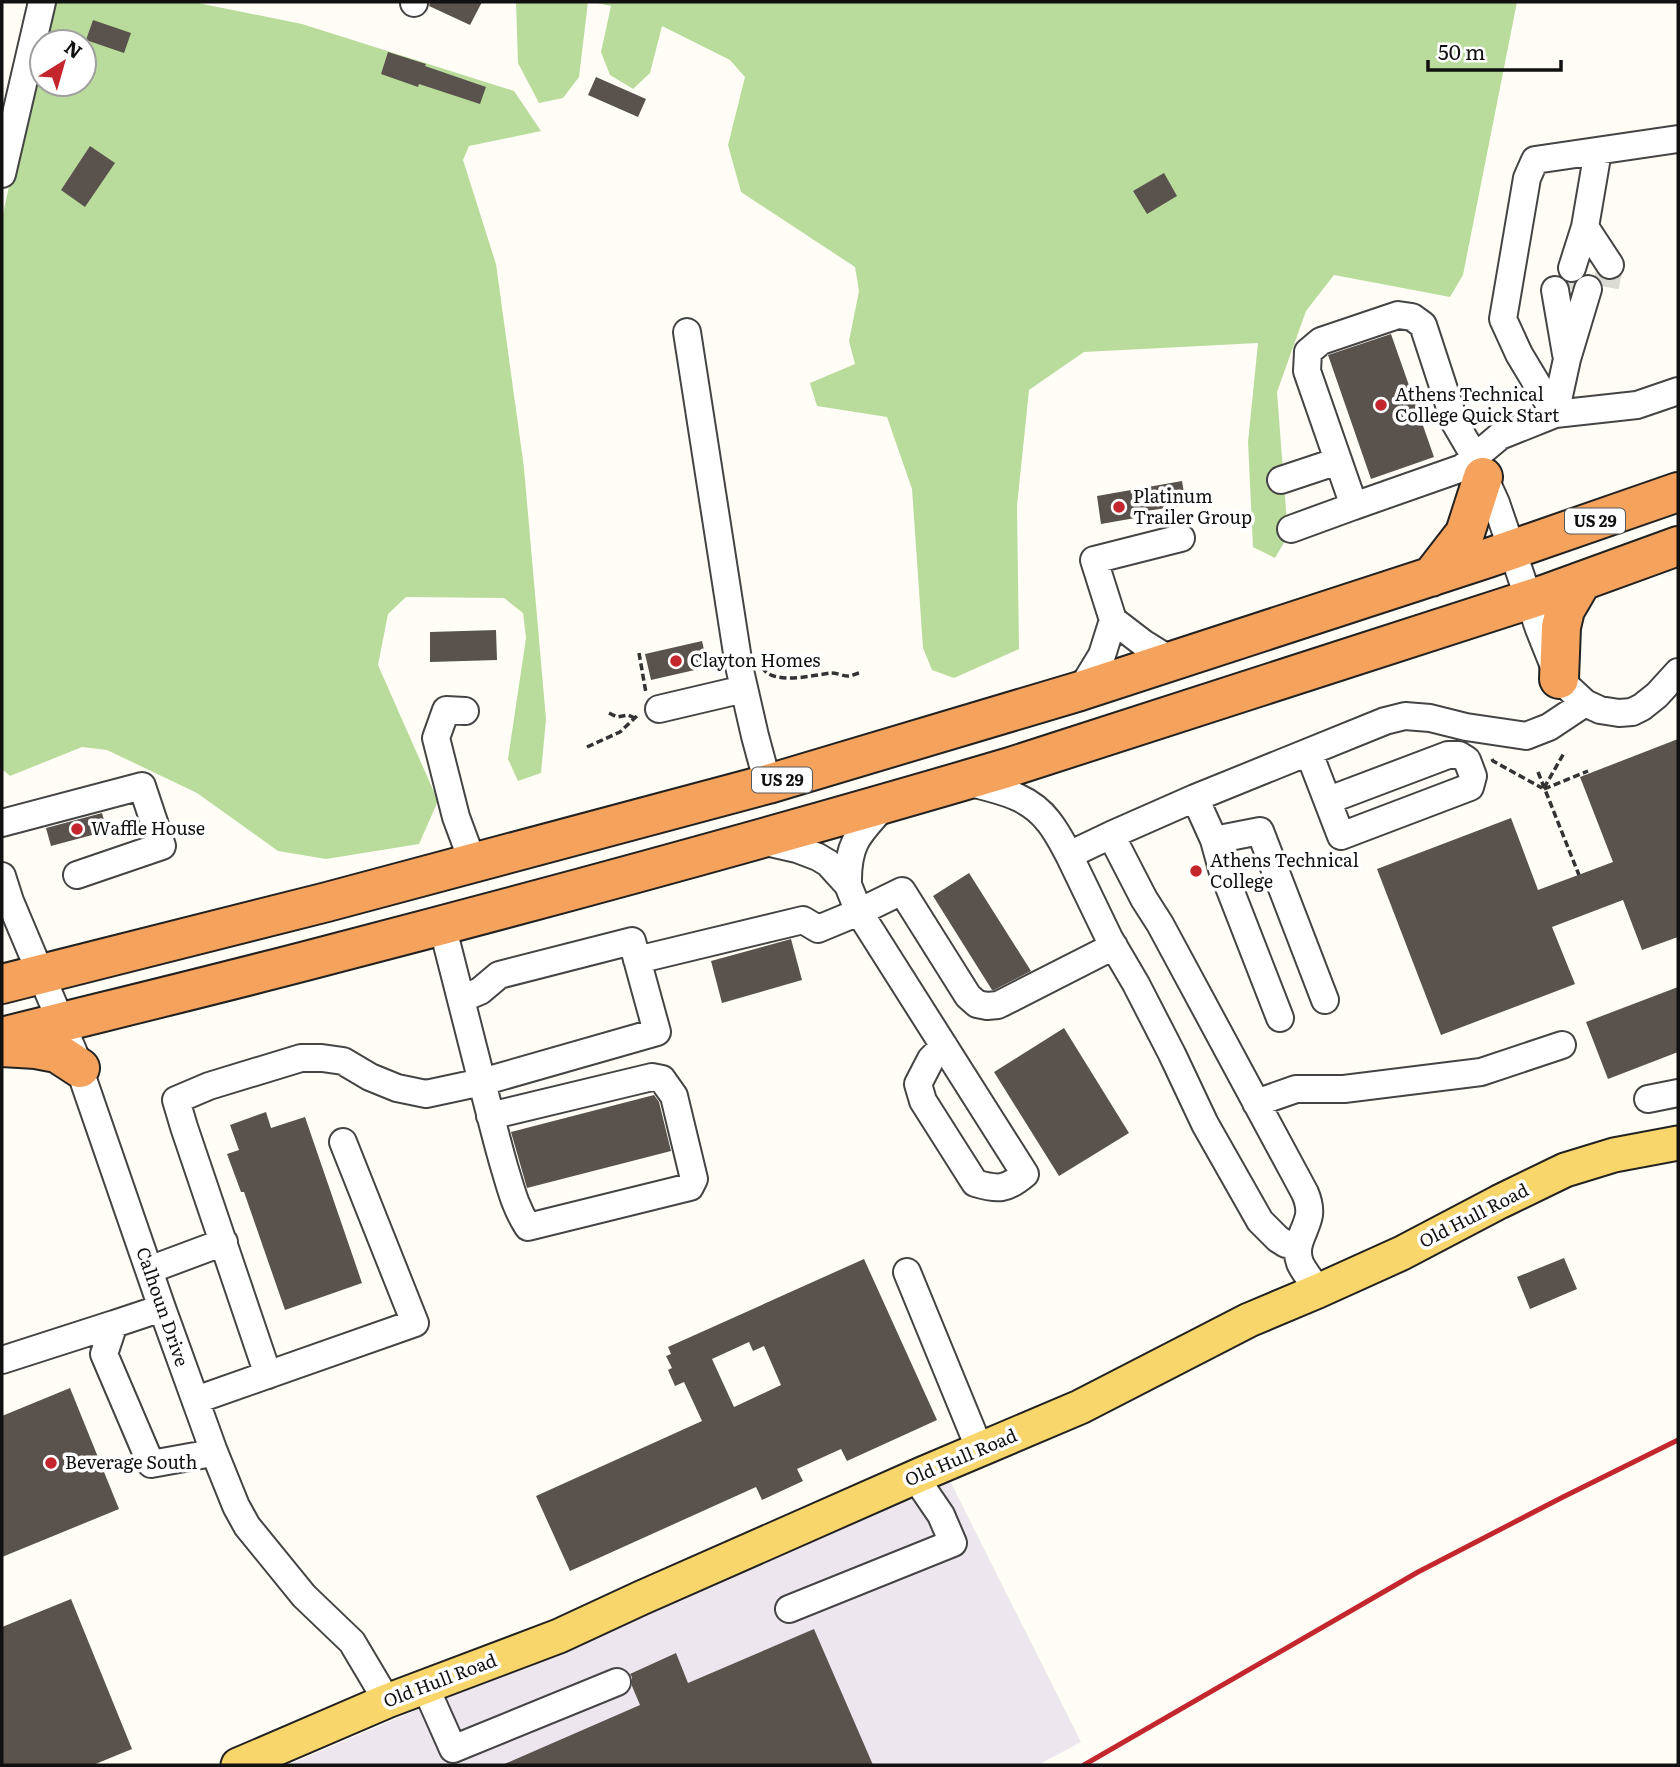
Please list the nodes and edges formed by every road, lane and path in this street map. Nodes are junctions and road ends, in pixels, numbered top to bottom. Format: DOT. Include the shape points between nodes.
graph roads {
  1 [pos="42,2"];
  2 [pos="1678,139"];
  3 [pos="1598,151"];
  4 [pos="2,174"];
  5 [pos="1581,278"];
  6 [pos="687,332"];
  7 [pos="1567,359"];
  8 [pos="1678,391"];
  9 [pos="1555,414"];
  10 [pos="1338,461"];
  11 [pos="1479,467"];
  12 [pos="1281,480"];
  13 [pos="1678,492"];
  14 [pos="1354,506"];
  15 [pos="1678,522"];
  16 [pos="1291,529"];
  17 [pos="1181,538"];
  18 [pos="1678,545"];
  19 [pos="1520,574"];
  20 [pos="1432,577"];
  21 [pos="1582,581"];
  22 [pos="1113,620"];
  23 [pos="639,653"];
  24 [pos="760,660"];
  25 [pos="1172,661"];
  26 [pos="1678,672"];
  27 [pos="859,673"];
  28 [pos="744,689"];
  29 [pos="1080,691"];
  30 [pos="1572,691"];
  31 [pos="646,709"];
  32 [pos="465,711"];
  33 [pos="609,713"];
  34 [pos="587,747"];
  35 [pos="1488,751"];
  36 [pos="1309,753"];
  37 [pos="1564,753"];
  38 [pos="1588,771"];
  39 [pos="1538,772"];
  40 [pos="768,784"];
  41 [pos="946,786"];
  42 [pos="1544,789"];
  43 [pos="1195,798"];
  44 [pos="1328,800"];
  45 [pos="886,804"];
  46 [pos="631,820"];
  47 [pos="2,823"];
  48 [pos="1111,835"];
  49 [pos="757,840"];
  50 [pos="1214,841"];
  51 [pos="1069,855"];
  52 [pos="473,863"];
  53 [pos="77,875"];
  54 [pos="1579,875"];
  55 [pos="2,876"];
  56 [pos="848,886"];
  57 [pos="6,902"];
  58 [pos="859,912"];
  59 [pos="442,925"];
  60 [pos="1114,946"];
  61 [pos="637,960"];
  62 [pos="2,984"];
  63 [pos="52,998"];
  64 [pos="461,999"];
  65 [pos="1325,1000"];
  66 [pos="2,1010"];
  67 [pos="1280,1018"];
  68 [pos="2,1038"];
  69 [pos="1562,1045"];
  70 [pos="944,1046"];
  71 [pos="2,1047"];
  72 [pos="80,1068"];
  73 [pos="482,1082"];
  74 [pos="1678,1093"];
  75 [pos="1648,1099"];
  76 [pos="1256,1103"];
  77 [pos="490,1116"];
  78 [pos="343,1142"];
  79 [pos="1678,1143"];
  80 [pos="224,1242"];
  81 [pos="1297,1244"];
  82 [pos="149,1270"];
  83 [pos="907,1272"];
  84 [pos="1318,1291"];
  85 [pos="162,1308"];
  86 [pos="114,1324"];
  87 [pos="2,1360"];
  88 [pos="268,1375"];
  89 [pos="196,1401"];
  90 [pos="213,1449"];
  91 [pos="980,1450"];
  92 [pos="915,1477"];
  93 [pos="789,1609"];
  94 [pos="617,1682"];
  95 [pos="425,1686"];
  96 [pos="387,1701"];
  97 [pos="238,1765"];
  1 -- 4 [label="street"];
  2 -- 3 [label="street"];
  3 -- 5 [label="street"];
  3 -- 9 [label="street" via="1535,160 1527,178 1503,319"];
  5 -- 7 [label="street"];
  5 -- 7 [label="street"];
  6 -- 28 [label="street"];
  7 -- 9 [label="street"];
  8 -- 9 [label="street" via="1637,405"];
  9 -- 11 [label="street" via="1500,436"];
  10 -- 11 [label="street" via="1307,371 1308,352 1321,341 1398,315 1423,325 1455,423"];
  10 -- 12 [label="street"];
  10 -- 14 [label="street"];
  11 -- 14 [label="street" via="1462,468"];
  11 -- 19 [label="street"];
  11 -- 20 [label="highway" via="1470,523"];
  13 -- 19 [label="highway, US 29"];
  14 -- 16 [label="street"];
  15 -- 19 [label="highway"];
  17 -- 22 [label="street" via="1094,560"];
  18 -- 21 [label="highway, US 29"];
  19 -- 20 [label="highway, US 29"];
  19 -- 21 [label="highway, US 29"];
  19 -- 30 [label="street"];
  19 -- 41 [label="highway" via="1138,699 969,762"];
  20 -- 25 [label="highway, US 29"];
  21 -- 30 [label="highway" via="1561,627"];
  22 -- 25 [label="street"];
  22 -- 29 [label="street" via="1102,655"];
  23 -- 31 [label="path"];
  24 -- 27 [label="path" via="765,672 774,676"];
  25 -- 29 [label="highway, US 29"];
  26 -- 30 [label="street" via="1657,695 1632,712 1600,710"];
  28 -- 31 [label="street"];
  28 -- 40 [label="street"];
  29 -- 40 [label="highway, US 29"];
  30 -- 36 [label="street" via="1549,727 1526,736 1405,716"];
  31 -- 33 [label="path" via="617,717"];
  31 -- 34 [label="path" via="620,732"];
  32 -- 52 [label="street" via="446,710 436,738"];
  35 -- 42 [label="path" via="1493,761"];
  36 -- 43 [label="street"];
  36 -- 44 [label="street"];
  37 -- 42 [label="path"];
  38 -- 42 [label="path"];
  39 -- 42 [label="path"];
  40 -- 46 [label="highway, US 29"];
  41 -- 45 [label="highway, US 29"];
  41 -- 51 [label="street" via="1023,798 1051,823"];
  42 -- 54 [label="path"];
  43 -- 48 [label="street"];
  43 -- 50 [label="street"];
  44 -- 44 [label="street" via="1443,756 1456,754 1467,760 1473,776 1470,787 1342,836"];
  45 -- 49 [label="highway, US 29"];
  45 -- 56 [label="street" via="853,844"];
  46 -- 52 [label="highway, US 29"];
  46 -- 63 [label="highway" via="570,855 426,903"];
  47 -- 53 [label="street" via="142,786 162,846"];
  48 -- 51 [label="street"];
  48 -- 76 [label="street"];
  49 -- 56 [label="street" via="818,857"];
  49 -- 59 [label="highway, US 29"];
  50 -- 65 [label="street" via="1260,831"];
  50 -- 67 [label="street"];
  51 -- 60 [label="street"];
  52 -- 63 [label="highway, US 29" via="327,902"];
  55 -- 57 [label="street, Calhoun Drive"];
  56 -- 58 [label="street"];
  57 -- 63 [label="street, Calhoun Drive"];
  58 -- 60 [label="street" via="902,891 968,996 987,1006 1015,997"];
  58 -- 61 [label="street" via="818,929 803,920"];
  58 -- 70 [label="street"];
  59 -- 63 [label="highway, US 29" via="341,952"];
  59 -- 64 [label="street"];
  60 -- 81 [label="street" via="1260,1222 1286,1244"];
  61 -- 64 [label="street" via="632,941 499,975"];
  61 -- 73 [label="street" via="657,1032"];
  62 -- 63 [label="highway, US 29"];
  63 -- 66 [label="highway"];
  63 -- 68 [label="highway, US 29"];
  63 -- 72 [label="street, Calhoun Drive"];
  64 -- 73 [label="street"];
  69 -- 76 [label="street" via="1481,1072 1344,1089 1296,1089"];
  70 -- 70 [label="street" via="1025,1174 1013,1184 995,1189 975,1183 923,1101 918,1084"];
  71 -- 72 [label="highway" via="57,1053"];
  72 -- 82 [label="street, Calhoun Drive"];
  73 -- 77 [label="street"];
  73 -- 80 [label="street" via="426,1094 397,1088 343,1061 301,1058 176,1100"];
  74 -- 75 [label="street"];
  76 -- 81 [label="street" via="1309,1205 1308,1221"];
  77 -- 77 [label="street" via="518,1212 528,1227 690,1187 694,1179 674,1096 662,1079 652,1077"];
  78 -- 88 [label="street" via="415,1323"];
  79 -- 84 [label="main road, Old Hull Road" via="1565,1170"];
  80 -- 82 [label="street"];
  80 -- 88 [label="street"];
  81 -- 84 [label="street" via="1300,1262"];
  82 -- 85 [label="street, Calhoun Drive"];
  83 -- 91 [label="street"];
  84 -- 91 [label="main road, Old Hull Road" via="1249,1320 1080,1407"];
  85 -- 86 [label="street"];
  85 -- 89 [label="street, Calhoun Drive"];
  86 -- 87 [label="street"];
  86 -- 90 [label="street" via="104,1354 151,1464"];
  88 -- 89 [label="street"];
  89 -- 90 [label="street, Calhoun Drive"];
  90 -- 96 [label="street, Calhoun Drive" via="247,1526 304,1596 352,1642"];
  91 -- 92 [label="main road, Old Hull Road"];
  92 -- 93 [label="street" via="941,1515 953,1543"];
  92 -- 95 [label="main road, Old Hull Road" via="559,1636"];
  94 -- 95 [label="street" via="453,1749"];
  95 -- 96 [label="main road, Old Hull Road"];
  96 -- 97 [label="main road, Old Hull Road"];
}
